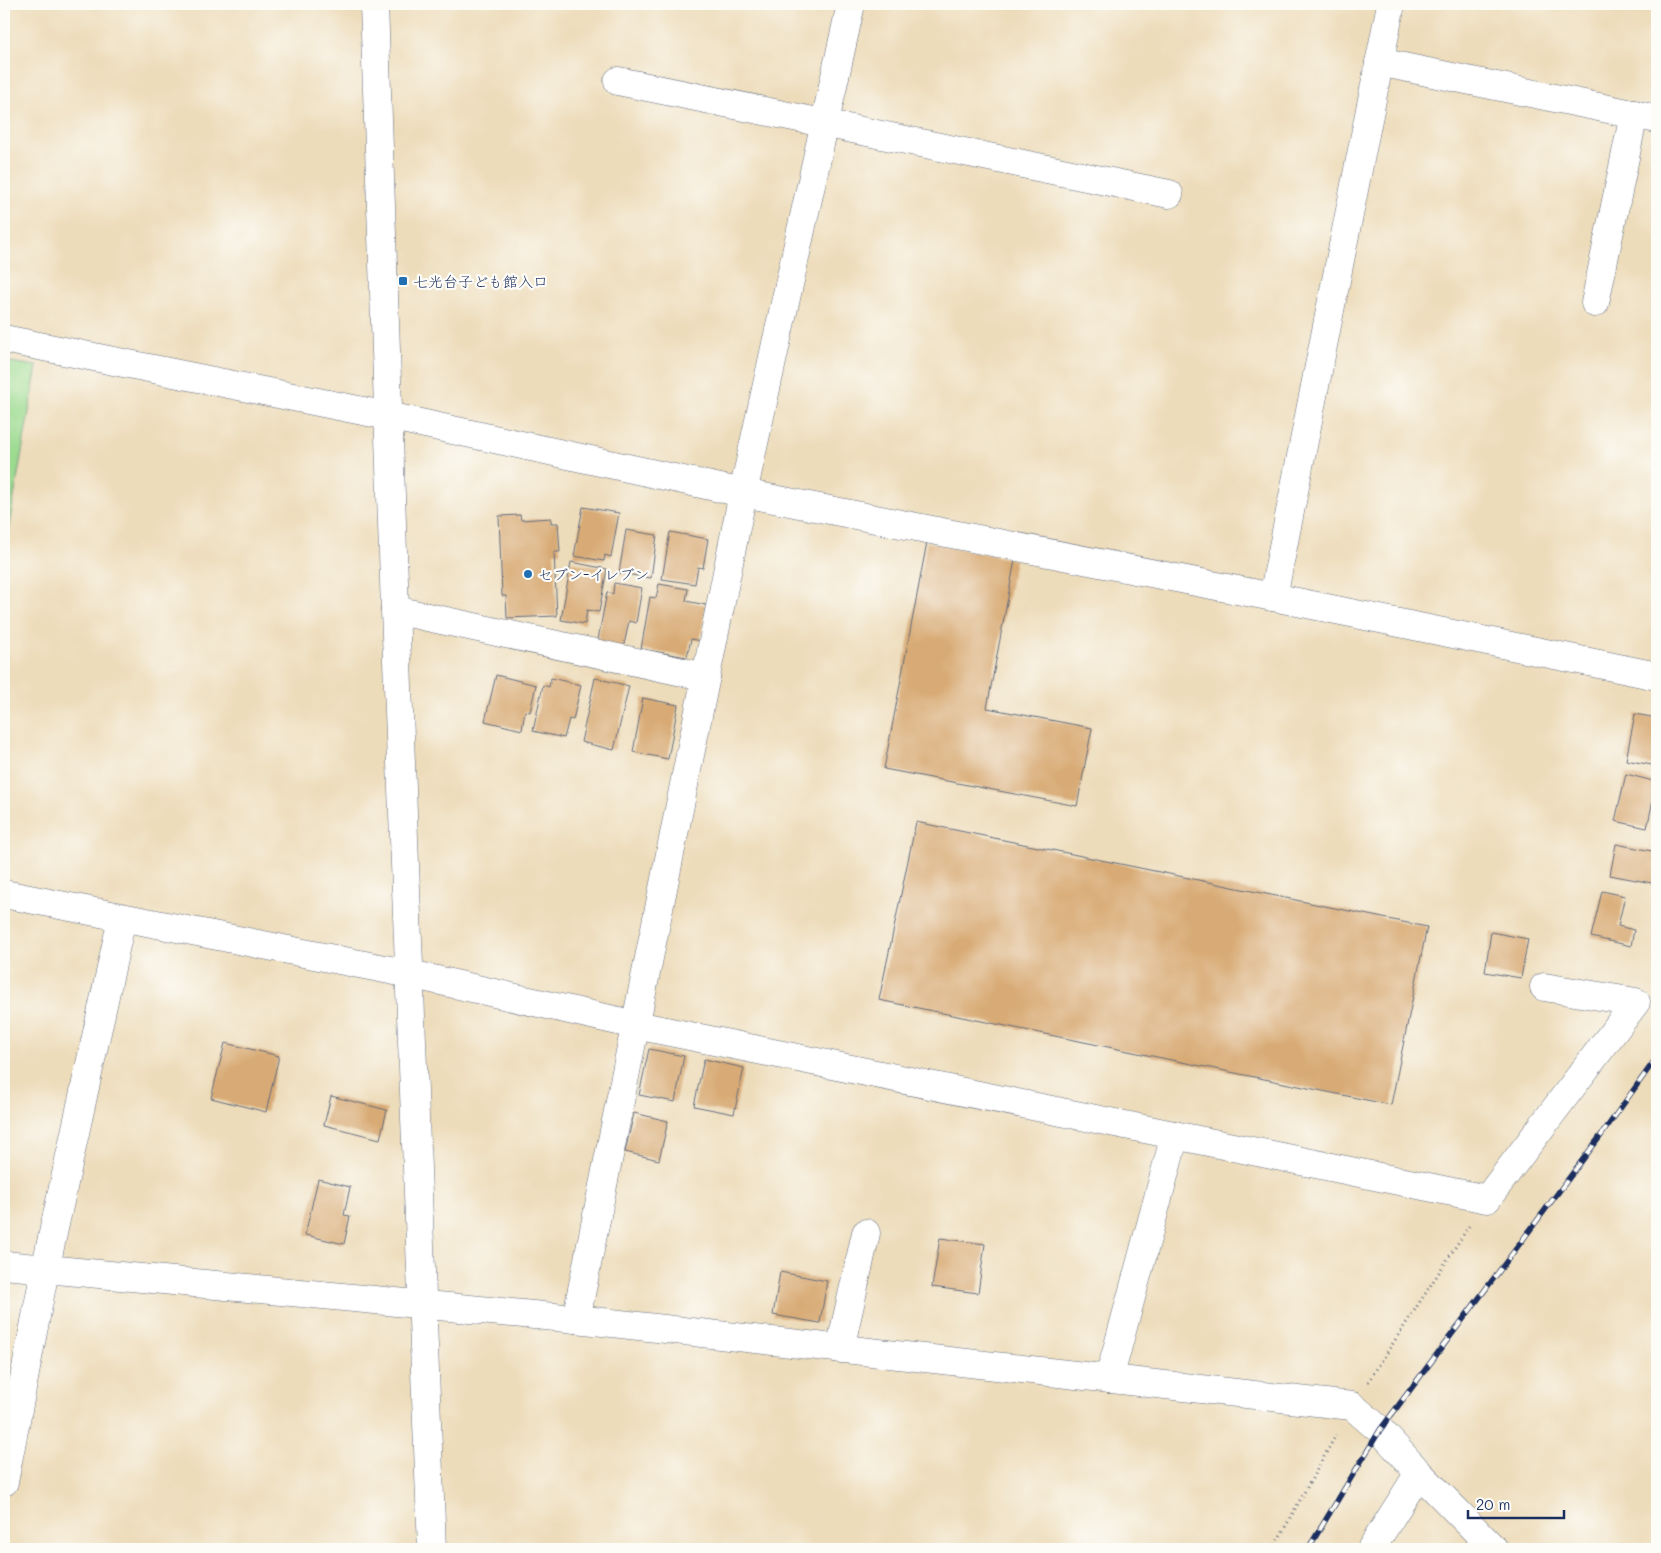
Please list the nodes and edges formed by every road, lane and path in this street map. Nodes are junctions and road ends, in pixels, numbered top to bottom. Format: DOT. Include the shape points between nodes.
graph roads {
  1 [pos="374,4"];
  2 [pos="851,4"];
  3 [pos="1391,4"];
  4 [pos="1379,62"];
  5 [pos="618,81"];
  6 [pos="1650,112"];
  7 [pos="825,123"];
  8 [pos="1170,194"];
  9 [pos="1596,303"];
  10 [pos="4,339"];
  11 [pos="388,416"];
  12 [pos="743,493"];
  13 [pos="1273,597"];
  14 [pos="395,610"];
  15 [pos="1657,676"];
  16 [pos="706,677"];
  17 [pos="4,894"];
  18 [pos="122,918"];
  19 [pos="410,974"];
  20 [pos="1544,988"];
  21 [pos="636,1025"];
  22 [pos="1175,1135"];
  23 [pos="1487,1198"];
  24 [pos="866,1233"];
  25 [pos="4,1265"];
  26 [pos="45,1270"];
  27 [pos="422,1305"];
  28 [pos="576,1319"];
  29 [pos="840,1349"];
  30 [pos="1109,1379"];
  31 [pos="1352,1406"];
  32 [pos="1419,1473"];
  33 [pos="4,1482"];
  34 [pos="432,1549"];
  35 [pos="1272,1549"];
  36 [pos="1371,1549"];
  37 [pos="1494,1549"];
  1 -- 11 [label="street"];
  2 -- 7 [label="street"];
  3 -- 4 [label="street"];
  4 -- 6 [label="street"];
  4 -- 13 [label="street"];
  5 -- 7 [label="street"];
  6 -- 9 [label="street"];
  7 -- 8 [label="street"];
  7 -- 12 [label="street"];
  10 -- 11 [label="street"];
  11 -- 12 [label="street"];
  11 -- 14 [label="street"];
  12 -- 13 [label="street"];
  12 -- 16 [label="street"];
  13 -- 15 [label="street"];
  14 -- 16 [label="street"];
  14 -- 19 [label="street"];
  16 -- 21 [label="street"];
  17 -- 18 [label="street"];
  18 -- 19 [label="street"];
  18 -- 26 [label="street"];
  19 -- 21 [label="street"];
  19 -- 27 [label="street"];
  20 -- 23 [label="street" via="1636,1002"];
  21 -- 22 [label="street"];
  21 -- 28 [label="street"];
  22 -- 23 [label="street"];
  22 -- 30 [label="street"];
  23 -- 31 [label="path"];
  24 -- 29 [label="street"];
  25 -- 26 [label="street"];
  26 -- 27 [label="street"];
  26 -- 33 [label="street"];
  27 -- 28 [label="street"];
  27 -- 34 [label="street"];
  28 -- 29 [label="street"];
  29 -- 30 [label="street"];
  30 -- 31 [label="street"];
  31 -- 32 [label="street" via="1380,1430"];
  31 -- 35 [label="path"];
  32 -- 36 [label="street"];
  32 -- 37 [label="street"];
}
